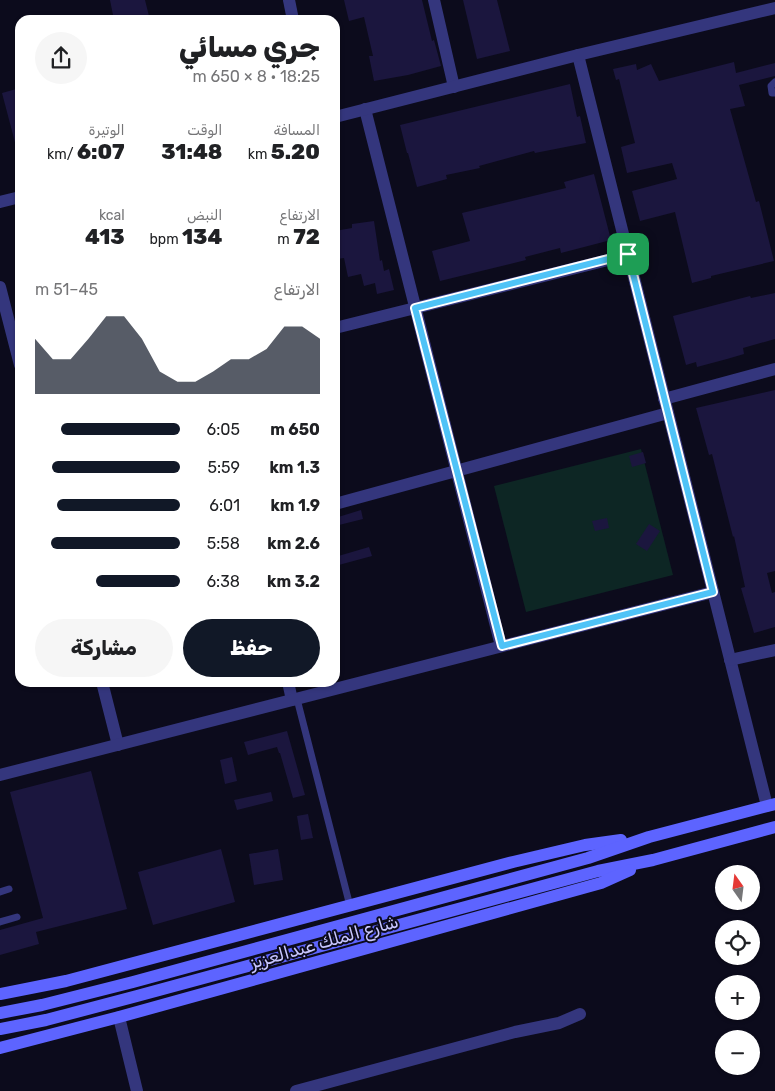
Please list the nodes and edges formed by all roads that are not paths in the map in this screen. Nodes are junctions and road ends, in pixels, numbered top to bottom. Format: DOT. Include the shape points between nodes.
graph roads {
  1 [pos="289,0"];
  2 [pos="434,0"];
  3 [pos="775,8"];
  4 [pos="293,15"];
  5 [pos="578,55"];
  6 [pos="775,82"];
  7 [pos="454,86"];
  8 [pos="775,93"];
  9 [pos="365,109"];
  10 [pos="340,116"];
  11 [pos="15,198"];
  12 [pos="0,202"];
  13 [pos="628,254"];
  14 [pos="0,287"];
  15 [pos="415,308"];
  16 [pos="340,327"];
  17 [pos="13,339"];
  18 [pos="0,342"];
  19 [pos="15,346"];
  20 [pos="775,369"];
  21 [pos="664,399"];
  22 [pos="668,412"];
  23 [pos="457,470"];
  24 [pos="340,503"];
  25 [pos="713,592"];
  26 [pos="502,646"];
  27 [pos="775,650"];
  28 [pos="730,660"];
  29 [pos="103,687"];
  30 [pos="290,687"];
  31 [pos="295,700"];
  32 [pos="118,745"];
  33 [pos="0,775"];
  34 [pos="771,805"];
  35 [pos="775,827"];
  36 [pos="649,837"];
  37 [pos="653,860"];
  38 [pos="10,889"];
  39 [pos="0,892"];
  40 [pos="350,906"];
  41 [pos="17,917"];
  42 [pos="0,922"];
  43 [pos="0,994"];
  44 [pos="0,1014"];
  45 [pos="580,1014"];
  46 [pos="119,1017"];
  47 [pos="0,1030"];
  48 [pos="0,1048"];
  49 [pos="137,1091"];
  50 [pos="296,1091"];
  1 -- 4 [label="street"];
  2 -- 7 [label="street"];
  3 -- 5 [label="street"];
  5 -- 7 [label="street"];
  5 -- 13 [label="street"];
  6 -- 8 [label="lane" via="771,86"];
  7 -- 9 [label="street"];
  9 -- 10 [label="street"];
  9 -- 15 [label="street"];
  11 -- 12 [label="street"];
  13 -- 15 [label="street"];
  13 -- 21 [label="street"];
  14 -- 17 [label="street"];
  15 -- 16 [label="street"];
  15 -- 23 [label="street"];
  17 -- 18 [label="street"];
  17 -- 19 [label="street"];
  20 -- 21 [label="street"];
  21 -- 22 [label="street"];
  22 -- 23 [label="street"];
  22 -- 25 [label="street"];
  23 -- 24 [label="street"];
  23 -- 26 [label="street"];
  25 -- 26 [label="street"];
  25 -- 28 [label="street"];
  26 -- 31 [label="street"];
  27 -- 28 [label="street"];
  28 -- 34 [label="street"];
  29 -- 32 [label="street"];
  30 -- 31 [label="street"];
  31 -- 32 [label="street"];
  31 -- 40 [label="lane"];
  32 -- 33 [label="street"];
  34 -- 36 [label="street, شارع الملك عبدالعزيز"];
  35 -- 37 [label="street, شارع الملك عبدالعزيز"];
  36 -- 40 [label="street, شارع الملك عبدالعزيز" via="585,845"];
  36 -- 44 [label="street, شارع الملك عبدالعزيز" via="588,858 133,982"];
  37 -- 46 [label="street, شارع الملك عبدالعزيز" via="601,883"];
  37 -- 47 [label="street, شارع الملك عبدالعزيز" via="598,871"];
  38 -- 39 [label="lane"];
  40 -- 43 [label="street, شارع الملك عبدالعزيز" via="66,982"];
  41 -- 42 [label="lane"];
  45 -- 50 [label="street" via="559,1023"];
  46 -- 48 [label="street, شارع الملك عبدالعزيز"];
  46 -- 49 [label="street"];
}
